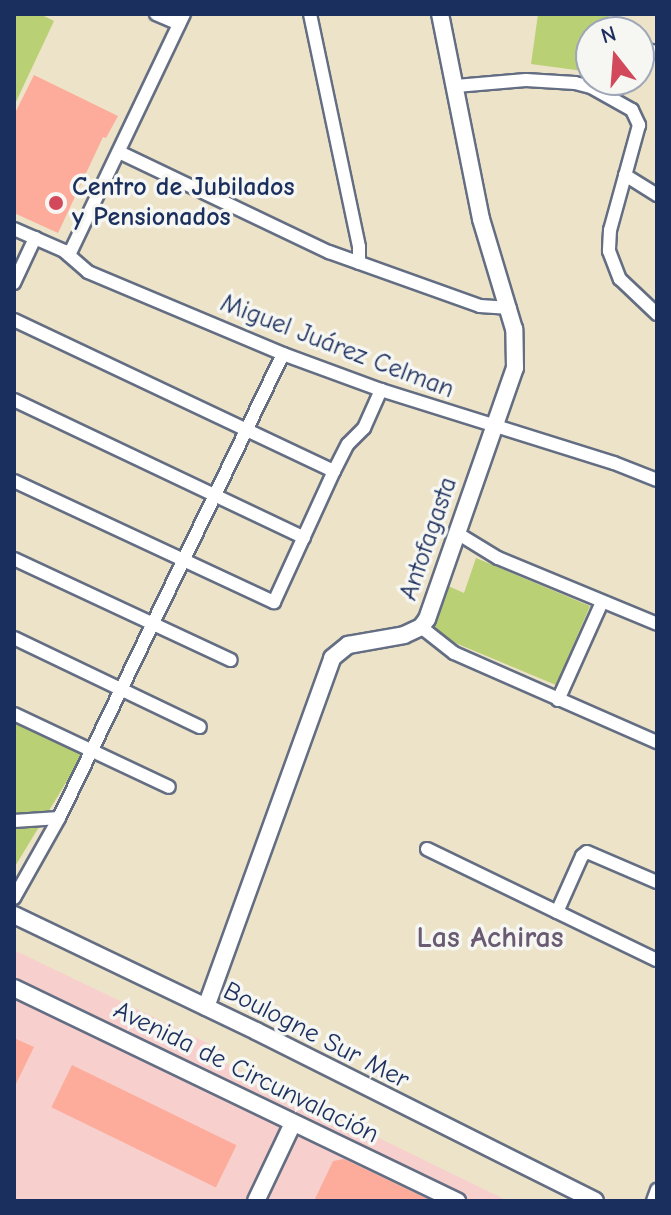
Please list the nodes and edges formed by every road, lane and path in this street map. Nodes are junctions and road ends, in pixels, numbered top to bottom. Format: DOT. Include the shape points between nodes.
graph roads {
  1 [pos="156,14"];
  2 [pos="310,14"];
  3 [pos="440,14"];
  4 [pos="182,19"];
  5 [pos="575,83"];
  6 [pos="456,86"];
  7 [pos="615,96"];
  8 [pos="119,152"];
  9 [pos="625,175"];
  10 [pos="657,195"];
  11 [pos="14,229"];
  12 [pos="35,238"];
  13 [pos="69,255"];
  14 [pos="359,263"];
  15 [pos="14,283"];
  16 [pos="510,308"];
  17 [pos="657,314"];
  18 [pos="14,320"];
  19 [pos="283,354"];
  20 [pos="381,390"];
  21 [pos="14,400"];
  22 [pos="494,427"];
  23 [pos="245,431"];
  24 [pos="334,471"];
  25 [pos="657,480"];
  26 [pos="14,481"];
  27 [pos="213,494"];
  28 [pos="457,533"];
  29 [pos="304,538"];
  30 [pos="14,559"];
  31 [pos="181,560"];
  32 [pos="602,602"];
  33 [pos="151,624"];
  34 [pos="657,624"];
  35 [pos="421,627"];
  36 [pos="14,638"];
  37 [pos="231,660"];
  38 [pos="121,691"];
  39 [pos="558,700"];
  40 [pos="14,714"];
  41 [pos="200,727"];
  42 [pos="657,742"];
  43 [pos="92,750"];
  44 [pos="169,787"];
  45 [pos="59,818"];
  46 [pos="14,821"];
  47 [pos="427,849"];
  48 [pos="657,882"];
  49 [pos="14,898"];
  50 [pos="557,912"];
  51 [pos="14,915"];
  52 [pos="657,960"];
  53 [pos="14,988"];
  54 [pos="206,1007"];
  55 [pos="293,1123"];
  56 [pos="657,1190"];
  57 [pos="256,1201"];
  58 [pos="457,1201"];
  59 [pos="595,1201"];
  60 [pos="653,1201"];
  1 -- 4 [label="street"];
  2 -- 14 [label="street"];
  3 -- 6 [label="street, Antofagasta"];
  4 -- 8 [label="street"];
  5 -- 6 [label="street"];
  6 -- 16 [label="street, Antofagasta" via="481,219"];
  7 -- 9 [label="street" via="632,110 639,125"];
  8 -- 13 [label="street"];
  8 -- 14 [label="street"];
  9 -- 10 [label="street"];
  9 -- 17 [label="street" via="609,251 620,279"];
  11 -- 12 [label="street, Miguel Juárez Celman"];
  12 -- 13 [label="street, Miguel Juárez Celman"];
  12 -- 15 [label="street"];
  13 -- 19 [label="street, Miguel Juárez Celman" via="88,272"];
  14 -- 16 [label="street" via="480,306"];
  16 -- 22 [label="street, Antofagasta" via="515,368"];
  18 -- 23 [label="street"];
  19 -- 20 [label="street, Miguel Juárez Celman"];
  19 -- 23 [label="street"];
  20 -- 22 [label="street, Miguel Juárez Celman"];
  20 -- 24 [label="street" via="364,428"];
  21 -- 27 [label="street"];
  22 -- 25 [label="street, Miguel Juárez Celman"];
  22 -- 28 [label="street, Antofagasta"];
  23 -- 24 [label="street"];
  23 -- 27 [label="street"];
  24 -- 29 [label="street"];
  26 -- 31 [label="street"];
  27 -- 29 [label="street"];
  27 -- 31 [label="street"];
  28 -- 32 [label="street" via="498,558"];
  28 -- 35 [label="street, Antofagasta"];
  29 -- 31 [label="street" via="274,602"];
  30 -- 33 [label="street"];
  31 -- 33 [label="street"];
  32 -- 34 [label="street"];
  32 -- 39 [label="street"];
  33 -- 37 [label="street"];
  33 -- 38 [label="street"];
  35 -- 39 [label="street" via="454,653"];
  35 -- 54 [label="street, Antofagasta" via="348,645 332,658"];
  36 -- 38 [label="street"];
  38 -- 41 [label="street"];
  38 -- 43 [label="street"];
  39 -- 42 [label="street"];
  40 -- 43 [label="street"];
  43 -- 44 [label="street"];
  43 -- 45 [label="street"];
  45 -- 46 [label="street"];
  45 -- 49 [label="street"];
  47 -- 50 [label="street"];
  48 -- 50 [label="street" via="587,852"];
  50 -- 52 [label="street"];
  51 -- 54 [label="street, Boulogne Sur Mer"];
  53 -- 55 [label="street, Avenida de Circunvalación"];
  54 -- 59 [label="street, Boulogne Sur Mer"];
  55 -- 57 [label="street"];
  55 -- 58 [label="street, Avenida de Circunvalación"];
  56 -- 60 [label="street"];
}
